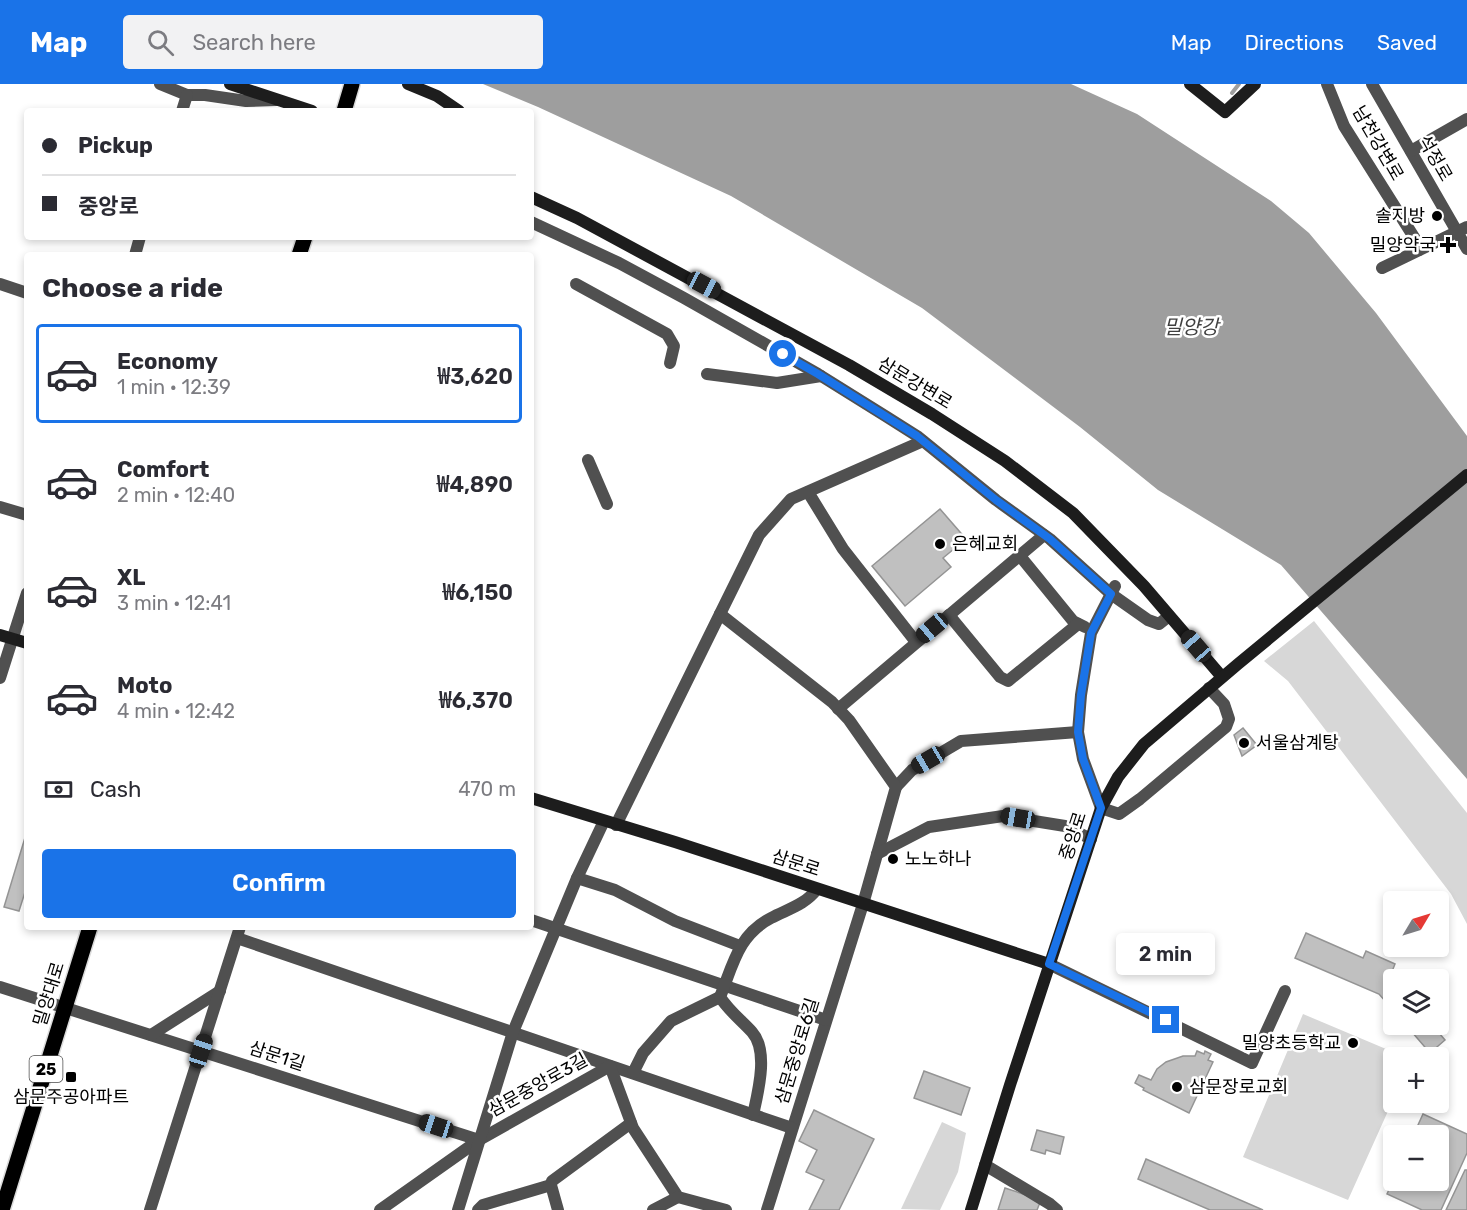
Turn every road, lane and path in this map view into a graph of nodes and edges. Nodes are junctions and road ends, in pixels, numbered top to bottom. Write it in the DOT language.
graph roads {
  1 [pos="160,84"];
  2 [pos="230,84"];
  3 [pos="352,84"];
  4 [pos="408,84"];
  5 [pos="1190,84"];
  6 [pos="1255,84"];
  7 [pos="1328,84"];
  8 [pos="1372,84"];
  9 [pos="187,95"];
  10 [pos="278,100"];
  11 [pos="345,107"];
  12 [pos="183,108"];
  13 [pos="303,108"];
  14 [pos="454,108"];
  15 [pos="1467,119"];
  16 [pos="1411,152"];
  17 [pos="534,198"];
  18 [pos="534,223"];
  19 [pos="1462,230"];
  20 [pos="1467,249"];
  21 [pos="1419,250"];
  22 [pos="1382,268"];
  23 [pos="0,284"];
  24 [pos="576,284"];
  25 [pos="24,292"];
  26 [pos="670,363"];
  27 [pos="707,374"];
  28 [pos="820,376"];
  29 [pos="923,441"];
  30 [pos="588,460"];
  31 [pos="1467,475"];
  32 [pos="808,492"];
  33 [pos="607,504"];
  34 [pos="0,507"];
  35 [pos="24,514"];
  36 [pos="1044,535"];
  37 [pos="1020,556"];
  38 [pos="1113,590"];
  39 [pos="24,599"];
  40 [pos="720,614"];
  41 [pos="949,615"];
  42 [pos="1169,616"];
  43 [pos="1078,624"];
  44 [pos="1093,630"];
  45 [pos="6,637"];
  46 [pos="24,642"];
  47 [pos="916,642"];
  48 [pos="1222,677"];
  49 [pos="0,678"];
  50 [pos="1209,688"];
  51 [pos="838,709"];
  52 [pos="1078,732"];
  53 [pos="896,787"];
  54 [pos="534,799"];
  55 [pos="1101,808"];
  56 [pos="610,823"];
  57 [pos="1091,839"];
  58 [pos="877,854"];
  59 [pos="577,878"];
  60 [pos="818,889"];
  61 [pos="863,904"];
  62 [pos="534,921"];
  63 [pos="556,928"];
  64 [pos="89,930"];
  65 [pos="239,932"];
  66 [pos="740,946"];
  67 [pos="1049,964"];
  68 [pos="0,987"];
  69 [pos="220,991"];
  70 [pos="722,991"];
  71 [pos="1285,991"];
  72 [pos="65,1008"];
  73 [pos="826,1020"];
  74 [pos="513,1032"];
  75 [pos="151,1035"];
  76 [pos="201,1051"];
  77 [pos="610,1066"];
  78 [pos="633,1073"];
  79 [pos="753,1114"];
  80 [pos="632,1123"];
  81 [pos="792,1128"];
  82 [pos="478,1140"];
  83 [pos="985,1165"];
  84 [pos="551,1185"];
  85 [pos="678,1197"];
  86 [pos="2,1210"];
  87 [pos="150,1210"];
  88 [pos="380,1210"];
  89 [pos="458,1210"];
  90 [pos="478,1210"];
  91 [pos="558,1210"];
  92 [pos="653,1210"];
  93 [pos="726,1210"];
  94 [pos="767,1210"];
  95 [pos="971,1210"];
  96 [pos="1057,1210"];
  1 -- 9 [label="street"];
  2 -- 10 [label="street"];
  3 -- 11 [label="main road"];
  4 -- 14 [label="street"];
  5 -- 6 [label="street"];
  7 -- 21 [label="street, 남천강변로"];
  8 -- 16 [label="street, 석정로"];
  9 -- 10 [label="street"];
  9 -- 12 [label="street"];
  10 -- 13 [label="street"];
  15 -- 16 [label="street"];
  16 -- 19 [label="street, 석정로"];
  17 -- 42 [label="street, 삼문강변로"];
  18 -- 28 [label="street"];
  19 -- 20 [label="street, 석정로"];
  19 -- 21 [label="street"];
  21 -- 22 [label="street"];
  23 -- 25 [label="street"];
  24 -- 26 [label="street"];
  27 -- 28 [label="street"];
  28 -- 29 [label="street"];
  29 -- 32 [label="street"];
  29 -- 36 [label="street"];
  30 -- 33 [label="street"];
  31 -- 48 [label="street, 중앙로"];
  32 -- 40 [label="street"];
  32 -- 47 [label="street"];
  34 -- 35 [label="street"];
  36 -- 37 [label="street"];
  36 -- 38 [label="street"];
  37 -- 41 [label="street"];
  37 -- 43 [label="street"];
  38 -- 42 [label="street"];
  38 -- 44 [label="street"];
  39 -- 45 [label="street"];
  40 -- 51 [label="street"];
  40 -- 56 [label="street"];
  41 -- 43 [label="street"];
  41 -- 47 [label="street"];
  42 -- 48 [label="street, 삼문강변로"];
  43 -- 44 [label="street"];
  44 -- 52 [label="street"];
  45 -- 46 [label="street"];
  45 -- 49 [label="street"];
  47 -- 51 [label="street"];
  48 -- 50 [label="street, 중앙로"];
  50 -- 55 [label="street, 중앙로"];
  50 -- 55 [label="street"];
  51 -- 53 [label="street"];
  52 -- 53 [label="street"];
  52 -- 55 [label="street"];
  53 -- 58 [label="street, 삼문중앙로6길"];
  54 -- 56 [label="street, 삼문로"];
  55 -- 57 [label="street, 중앙로"];
  56 -- 59 [label="street"];
  56 -- 60 [label="street, 삼문로"];
  57 -- 58 [label="street"];
  57 -- 67 [label="street, 중앙로"];
  58 -- 61 [label="street, 삼문중앙로6길"];
  59 -- 63 [label="street"];
  59 -- 66 [label="street"];
  60 -- 61 [label="street, 삼문로"];
  60 -- 66 [label="street"];
  61 -- 67 [label="street, 삼문로"];
  61 -- 73 [label="street, 삼문중앙로6길"];
  62 -- 63 [label="street"];
  63 -- 70 [label="street"];
  63 -- 74 [label="street"];
  64 -- 72 [label="main road, 밀양대로 / 25"];
  65 -- 69 [label="street"];
  65 -- 74 [label="street"];
  66 -- 70 [label="street"];
  67 -- 71 [label="street"];
  67 -- 83 [label="street, 중앙로"];
  68 -- 72 [label="street, 삼문1길"];
  69 -- 75 [label="street"];
  69 -- 76 [label="street"];
  70 -- 73 [label="street"];
  70 -- 78 [label="street"];
  70 -- 79 [label="street"];
  72 -- 75 [label="street, 삼문1길"];
  72 -- 86 [label="main road, 밀양대로 / 25"];
  73 -- 81 [label="street, 삼문중앙로6길"];
  74 -- 77 [label="street"];
  74 -- 82 [label="street"];
  75 -- 76 [label="street, 삼문1길"];
  76 -- 82 [label="street, 삼문1길"];
  76 -- 87 [label="street"];
  77 -- 78 [label="street"];
  77 -- 80 [label="street, 삼문중앙로3길"];
  77 -- 82 [label="street, 삼문중앙로3길"];
  78 -- 79 [label="street"];
  79 -- 81 [label="street"];
  80 -- 84 [label="street"];
  80 -- 85 [label="street, 삼문중앙로3길"];
  81 -- 94 [label="street, 삼문중앙로6길"];
  82 -- 88 [label="street, 삼문중앙로3길"];
  82 -- 89 [label="street"];
  83 -- 95 [label="street, 중앙로"];
  83 -- 96 [label="street"];
  84 -- 90 [label="street"];
  84 -- 91 [label="street"];
  85 -- 92 [label="street"];
  85 -- 93 [label="street"];
}
